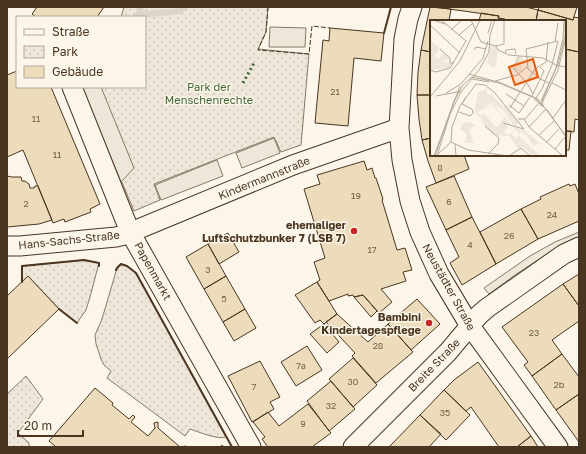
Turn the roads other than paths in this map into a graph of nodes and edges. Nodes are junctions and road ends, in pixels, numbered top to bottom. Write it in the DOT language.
graph roads {
  1 [pos="412,7"];
  2 [pos="72,88"];
  3 [pos="399,128"];
  4 [pos="130,232"];
  5 [pos="7,246"];
  6 [pos="579,248"];
  7 [pos="470,326"];
  8 [pos="252,447"];
  9 [pos="353,447"];
  10 [pos="558,447"];
  1 -- 3 [label="street, Neustädter Straße"];
  2 -- 4 [label="street, Papenmarkt"];
  3 -- 4 [label="street, Kindermannstraße"];
  3 -- 7 [label="street, Neustädter Straße"];
  4 -- 5 [label="street, Hans-Sachs-Straße"];
  4 -- 8 [label="street, Papenmarkt"];
  6 -- 7 [label="street, Breite Straße"];
  7 -- 9 [label="street, Breite Straße"];
  7 -- 10 [label="street, Neustädter Straße"];
}
